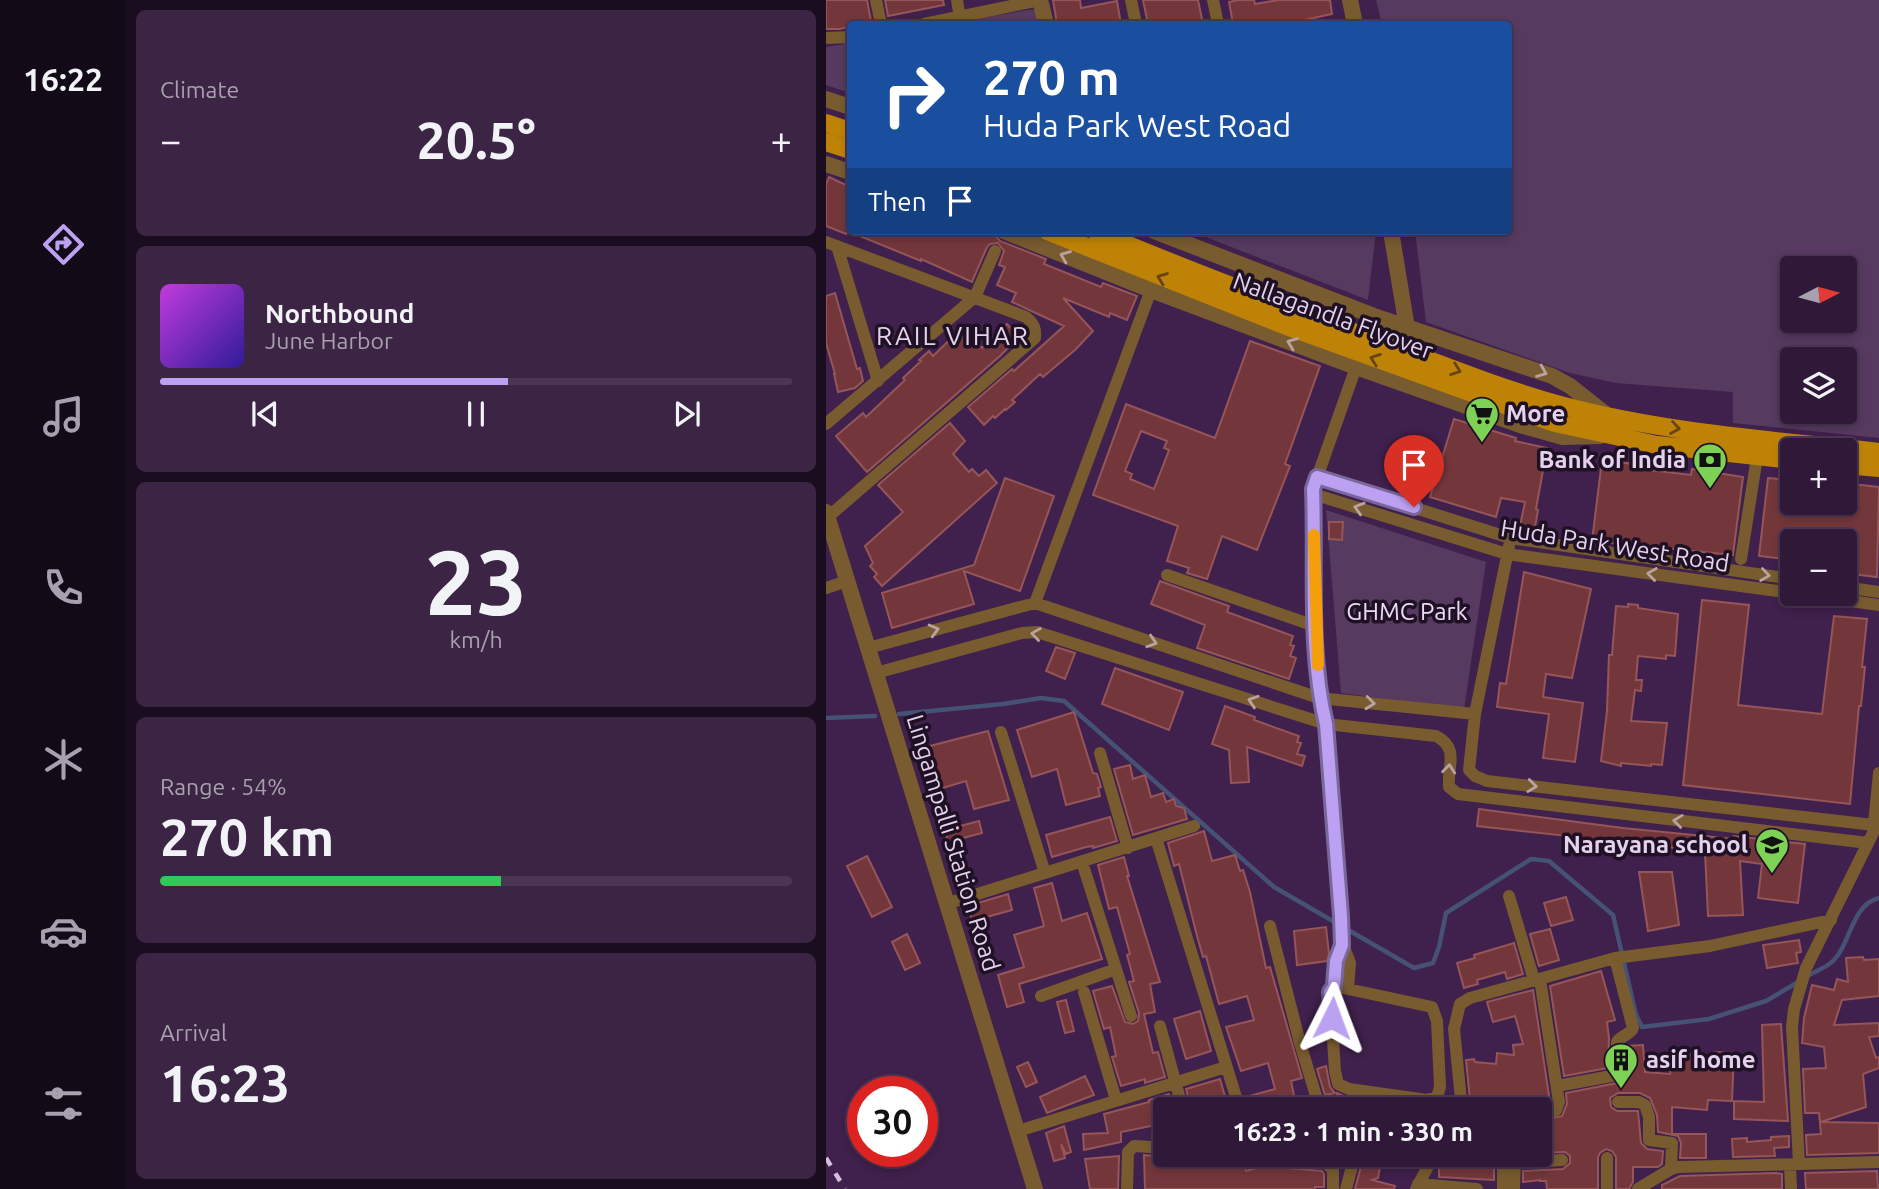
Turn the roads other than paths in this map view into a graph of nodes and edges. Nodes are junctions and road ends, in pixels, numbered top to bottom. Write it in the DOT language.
graph roads {
  1 [pos="876,0"];
  2 [pos="957,0"];
  3 [pos="1040,0"];
  4 [pos="1131,0"];
  5 [pos="1213,0"];
  6 [pos="1350,0"];
  7 [pos="960,18"];
  8 [pos="880,21"];
  9 [pos="942,21"];
  10 [pos="1045,21"];
  11 [pos="1135,21"];
  12 [pos="1217,21"];
  13 [pos="1350,21"];
  14 [pos="847,37"];
  15 [pos="826,38"];
  16 [pos="826,99"];
  17 [pos="847,106"];
  18 [pos="826,123"];
  19 [pos="847,130"];
  20 [pos="826,142"];
  21 [pos="847,149"];
  22 [pos="826,164"];
  23 [pos="847,171"];
  24 [pos="1014,235"];
  25 [pos="1057,235"];
  26 [pos="1105,235"];
  27 [pos="1164,235"];
  28 [pos="1392,235"];
  29 [pos="832,244"];
  30 [pos="995,251"];
  31 [pos="1151,290"];
  32 [pos="975,297"];
  33 [pos="1407,328"];
  34 [pos="1356,367"];
  35 [pos="878,381"];
  36 [pos="1511,399"];
  37 [pos="1608,415"];
  38 [pos="826,424"];
  39 [pos="1606,436"];
  40 [pos="1879,452"];
  41 [pos="1758,457"];
  42 [pos="1780,459"];
  43 [pos="1857,466"];
  44 [pos="1879,468"];
  45 [pos="1317,477"];
  46 [pos="1313,494"];
  47 [pos="828,522"];
  48 [pos="1510,538"];
  49 [pos="1507,554"];
  50 [pos="1741,559"];
  51 [pos="1167,575"];
  52 [pos="1780,577"];
  53 [pos="848,581"];
  54 [pos="826,588"];
  55 [pos="1857,589"];
  56 [pos="1780,591"];
  57 [pos="1879,592"];
  58 [pos="1857,602"];
  59 [pos="1035,603"];
  60 [pos="1879,605"];
  61 [pos="1315,626"];
  62 [pos="868,648"];
  63 [pos="876,673"];
  64 [pos="1319,698"];
  65 [pos="1475,714"];
  66 [pos="1326,724"];
  67 [pos="1001,732"];
  68 [pos="1100,753"];
  69 [pos="1879,773"];
  70 [pos="1194,826"];
  71 [pos="1873,834"];
  72 [pos="1156,838"];
  73 [pos="1128,848"];
  74 [pos="1082,862"];
  75 [pos="1045,873"];
  76 [pos="1509,896"];
  77 [pos="949,903"];
  78 [pos="1831,920"];
  79 [pos="1270,926"];
  80 [pos="1341,942"];
  81 [pos="1615,958"];
  82 [pos="1116,969"];
  83 [pos="1537,980"];
  84 [pos="1334,986"];
  85 [pos="1348,988"];
  86 [pos="1084,992"];
  87 [pos="1041,996"];
  88 [pos="1131,1016"];
  89 [pos="1160,1026"];
  90 [pos="1226,1067"];
  91 [pos="1175,1083"];
  92 [pos="1556,1086"];
  93 [pos="1179,1097"];
  94 [pos="1236,1097"];
  95 [pos="1316,1097"];
  96 [pos="1461,1097"];
  97 [pos="1116,1100"];
  98 [pos="1618,1102"];
  99 [pos="1552,1110"];
  100 [pos="1018,1130"];
  101 [pos="1153,1147"];
  102 [pos="1607,1158"];
  103 [pos="1552,1160"];
  104 [pos="1562,1160"];
  105 [pos="1879,1162"];
  106 [pos="1794,1164"];
  107 [pos="1330,1167"];
  108 [pos="1352,1167"];
  109 [pos="1428,1167"];
  110 [pos="1506,1167"];
  111 [pos="1508,1167"];
  112 [pos="1671,1169"];
  113 [pos="1417,1187"];
  114 [pos="1035,1189"];
  115 [pos="1127,1189"];
  116 [pos="1333,1189"];
  117 [pos="1346,1189"];
  118 [pos="1477,1189"];
  119 [pos="1503,1189"];
  120 [pos="1514,1189"];
  121 [pos="1607,1189"];
  122 [pos="1638,1189"];
  123 [pos="1791,1189"];
  1 -- 8 [label="street"];
  2 -- 7 [label="street"];
  3 -- 7 [label="street"];
  3 -- 10 [label="street"];
  4 -- 11 [label="street"];
  5 -- 12 [label="street"];
  6 -- 13 [label="street"];
  7 -- 9 [label="street"];
  14 -- 15 [label="street"];
  16 -- 17 [label="street"];
  18 -- 19 [label="main road"];
  20 -- 21 [label="main road"];
  22 -- 23 [label="street"];
  31 -- 24 [label="street, one-way"];
  36 -- 25 [label="main road, Nallagandla Flyover, one-way"];
  26 -- 36 [label="main road, Nallagandla Flyover, one-way"];
  27 -- 33 [label="street"];
  28 -- 33 [label="street"];
  29 -- 32 [label="street"];
  29 -- 35 [label="street"];
  30 -- 32 [label="street"];
  34 -- 31 [label="street, one-way"];
  31 -- 59 [label="street"];
  32 -- 35 [label="street"];
  32 -- 47 [label="street"];
  33 -- 37 [label="street, one-way"];
  34 -- 39 [label="street"];
  34 -- 45 [label="street"];
  35 -- 38 [label="street"];
  36 -- 37 [label="main road, Nallagandla Flyover"];
  36 -- 39 [label="main road, Nallagandla Flyover"];
  37 -- 40 [label="main road, Nallagandla Flyover, one-way"];
  39 -- 41 [label="main road, Nallagandla Flyover"];
  41 -- 42 [label="main road, Nallagandla Flyover"];
  41 -- 50 [label="street"];
  43 -- 44 [label="main road"];
  45 -- 46 [label="street"];
  45 -- 48 [label="street, Huda Park West Road"];
  49 -- 46 [label="street, Huda Park West Road, one-way"];
  46 -- 61 [label="street"];
  47 -- 53 [label="street, Lingampalli Station Road"];
  48 -- 49 [label="street"];
  48 -- 52 [label="street, Huda Park West Road, one-way"];
  56 -- 49 [label="street, Huda Park West Road, one-way"];
  49 -- 65 [label="street"];
  51 -- 61 [label="street"];
  53 -- 54 [label="street"];
  53 -- 62 [label="street, Lingampalli Station Road"];
  55 -- 57 [label="street"];
  58 -- 60 [label="street, Huda Park West Road"];
  62 -- 59 [label="street, one-way"];
  59 -- 64 [label="street, one-way"];
  61 -- 64 [label="street"];
  62 -- 63 [label="street, Lingampalli Station Road"];
  66 -- 63 [label="street, one-way"];
  63 -- 77 [label="street, Lingampalli Station Road"];
  64 -- 65 [label="street, one-way"];
  64 -- 66 [label="street"];
  65 -- 71 [label="street, one-way"];
  71 -- 66 [label="street, one-way"];
  66 -- 80 [label="street"];
  67 -- 75 [label="street"];
  68 -- 73 [label="street"];
  69 -- 71 [label="street"];
  70 -- 72 [label="street"];
  71 -- 78 [label="street"];
  72 -- 73 [label="street"];
  72 -- 90 [label="street"];
  73 -- 74 [label="street"];
  74 -- 75 [label="street"];
  74 -- 82 [label="street"];
  75 -- 77 [label="street"];
  76 -- 83 [label="street"];
  77 -- 100 [label="street, Lingampalli Station Road"];
  78 -- 81 [label="street"];
  78 -- 106 [label="street"];
  79 -- 95 [label="street"];
  80 -- 84 [label="street"];
  80 -- 85 [label="street"];
  81 -- 83 [label="street"];
  81 -- 92 [label="street"];
  82 -- 87 [label="street"];
  82 -- 88 [label="street"];
  83 -- 92 [label="street"];
  83 -- 96 [label="street"];
  84 -- 85 [label="street"];
  84 -- 85 [label="street"];
  86 -- 97 [label="street"];
  89 -- 91 [label="street"];
  90 -- 91 [label="street"];
  90 -- 94 [label="street"];
  91 -- 93 [label="street"];
  91 -- 97 [label="street"];
  92 -- 99 [label="street"];
  97 -- 100 [label="street"];
  98 -- 112 [label="street"];
  100 -- 114 [label="street, Lingampalli Station Road"];
  101 -- 115 [label="street"];
  102 -- 121 [label="street"];
  103 -- 104 [label="street"];
  105 -- 106 [label="street"];
  106 -- 112 [label="street"];
  106 -- 123 [label="street"];
  107 -- 116 [label="street"];
  108 -- 117 [label="street"];
  109 -- 113 [label="street"];
  110 -- 119 [label="street"];
  111 -- 120 [label="street"];
  112 -- 122 [label="street"];
  113 -- 118 [label="street"];
}
